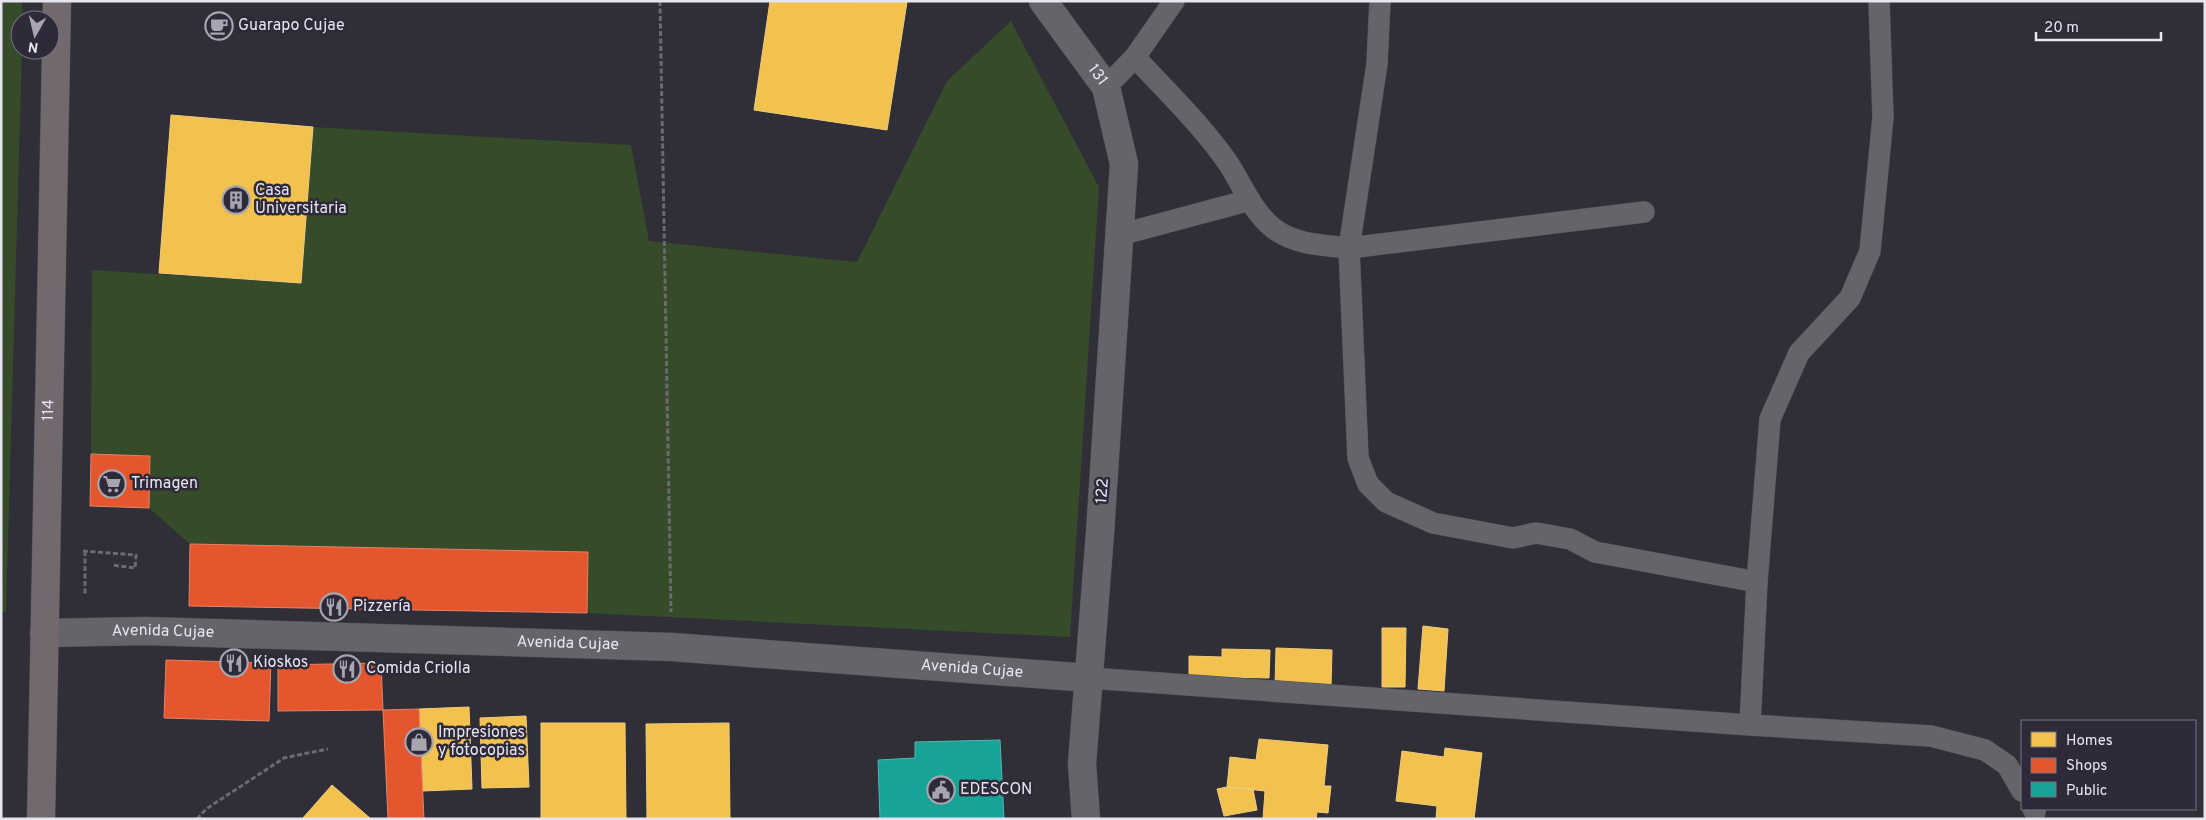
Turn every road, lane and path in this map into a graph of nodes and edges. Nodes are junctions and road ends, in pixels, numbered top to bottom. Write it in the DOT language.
graph roads {
  1 [pos="57,1"];
  2 [pos="660,1"];
  3 [pos="1043,1"];
  4 [pos="1174,1"];
  5 [pos="1380,1"];
  6 [pos="1879,1"];
  7 [pos="1135,57"];
  8 [pos="1106,87"];
  9 [pos="1124,164"];
  10 [pos="1250,200"];
  11 [pos="1644,212"];
  12 [pos="1119,235"];
  13 [pos="1349,248"];
  14 [pos="85,551"];
  15 [pos="115,553"];
  16 [pos="112,565"];
  17 [pos="1757,582"];
  18 [pos="44,632"];
  19 [pos="86,632"];
  20 [pos="672,647"];
  21 [pos="1089,678"];
  22 [pos="1750,725"];
  23 [pos="328,749"];
  24 [pos="2021,789"];
  25 [pos="41,819"];
  26 [pos="197,819"];
  27 [pos="1086,819"];
  1 -- 18 [label="highway, 114"];
  2 -- 20 [label="path"];
  3 -- 8 [label="street, 131"];
  4 -- 7 [label="lane"];
  5 -- 13 [label="lane"];
  6 -- 17 [label="lane"];
  7 -- 8 [label="lane"];
  7 -- 10 [label="lane"];
  8 -- 9 [label="street, 131"];
  9 -- 12 [label="street, 122"];
  10 -- 12 [label="lane"];
  10 -- 13 [label="lane"];
  11 -- 13 [label="lane"];
  12 -- 21 [label="street, 122"];
  13 -- 17 [label="lane"];
  14 -- 19 [label="path"];
  15 -- 16 [label="path"];
  17 -- 22 [label="lane"];
  18 -- 19 [label="street, Avenida Cujae"];
  18 -- 25 [label="highway, 114"];
  19 -- 20 [label="street, Avenida Cujae"];
  20 -- 21 [label="street, Avenida Cujae"];
  21 -- 22 [label="lane"];
  21 -- 27 [label="street, 122"];
  22 -- 24 [label="lane"];
  23 -- 26 [label="path"];
}
